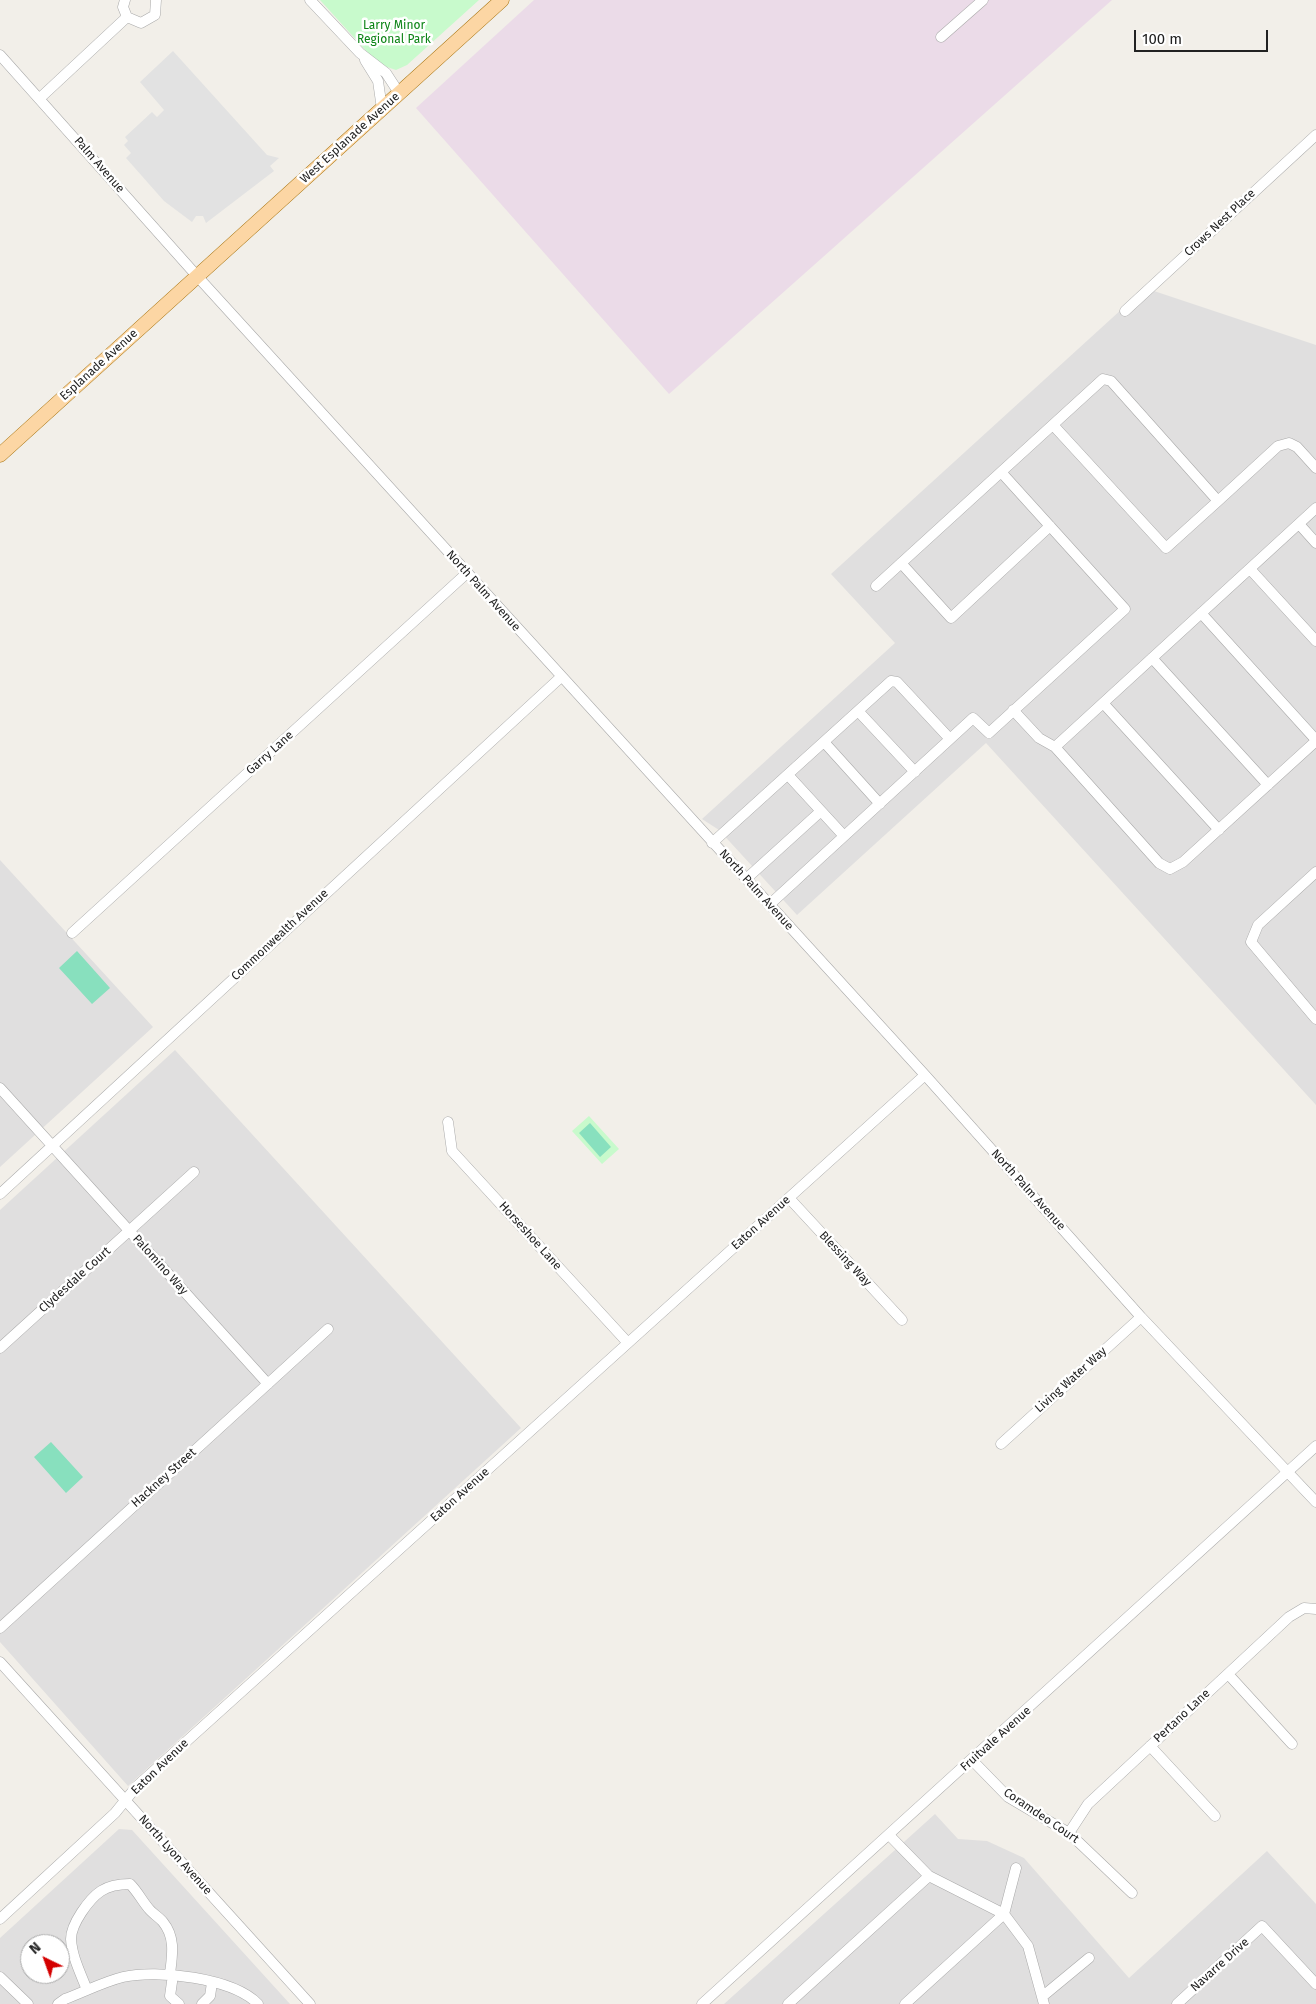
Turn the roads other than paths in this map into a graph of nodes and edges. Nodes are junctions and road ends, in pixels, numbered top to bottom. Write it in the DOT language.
graph roads {
  1 [pos="125,0"];
  2 [pos="156,0"];
  3 [pos="310,0"];
  4 [pos="502,0"];
  5 [pos="983,0"];
  6 [pos="127,17"];
  7 [pos="942,36"];
  8 [pos="360,52"];
  9 [pos="0,56"];
  10 [pos="399,94"];
  11 [pos="40,98"];
  12 [pos="382,109"];
  13 [pos="1316,134"];
  14 [pos="197,276"];
  15 [pos="1125,311"];
  16 [pos="1053,425"];
  17 [pos="0,455"];
  18 [pos="1316,468"];
  19 [pos="1001,472"];
  20 [pos="1218,501"];
  21 [pos="1316,508"];
  22 [pos="1298,524"];
  23 [pos="1050,526"];
  24 [pos="1316,543"];
  25 [pos="901,563"];
  26 [pos="1250,569"];
  27 [pos="467,573"];
  28 [pos="876,586"];
  29 [pos="1201,613"];
  30 [pos="1316,641"];
  31 [pos="1152,658"];
  32 [pos="561,676"];
  33 [pos="1103,703"];
  34 [pos="1014,710"];
  35 [pos="858,711"];
  36 [pos="950,739"];
  37 [pos="1316,741"];
  38 [pos="824,742"];
  39 [pos="1055,747"];
  40 [pos="915,772"];
  41 [pos="788,775"];
  42 [pos="1268,785"];
  43 [pos="880,804"];
  44 [pos="821,811"];
  45 [pos="1219,830"];
  46 [pos="844,836"];
  47 [pos="712,843"];
  48 [pos="1316,872"];
  49 [pos="746,879"];
  50 [pos="769,905"];
  51 [pos="72,933"];
  52 [pos="1316,1019"];
  53 [pos="925,1075"];
  54 [pos="0,1088"];
  55 [pos="448,1122"];
  56 [pos="52,1145"];
  57 [pos="194,1172"];
  58 [pos="0,1194"];
  59 [pos="789,1198"];
  60 [pos="129,1230"];
  61 [pos="1141,1317"];
  62 [pos="902,1320"];
  63 [pos="328,1329"];
  64 [pos="628,1343"];
  65 [pos="0,1348"];
  66 [pos="268,1384"];
  67 [pos="1001,1444"];
  68 [pos="1316,1446"];
  69 [pos="1288,1472"];
  70 [pos="1316,1502"];
  71 [pos="1316,1609"];
  72 [pos="0,1628"];
  73 [pos="0,1662"];
  74 [pos="1228,1674"];
  75 [pos="1292,1744"];
  76 [pos="1150,1746"];
  77 [pos="972,1760"];
  78 [pos="126,1801"];
  79 [pos="1215,1816"];
  80 [pos="1069,1833"];
  81 [pos="889,1835"];
  82 [pos="1016,1868"];
  83 [pos="929,1876"];
  84 [pos="1132,1892"];
  85 [pos="1004,1914"];
  86 [pos="0,1919"];
  87 [pos="1089,1958"];
  88 [pos="172,1975"];
  89 [pos="0,1977"];
  90 [pos="212,1983"];
  91 [pos="1316,1984"];
  92 [pos="87,1990"];
  93 [pos="1044,2000"];
  94 [pos="28,2004"];
  95 [pos="58,2004"];
  96 [pos="180,2004"];
  97 [pos="202,2004"];
  98 [pos="258,2004"];
  99 [pos="310,2004"];
  100 [pos="702,2004"];
  101 [pos="788,2004"];
  102 [pos="905,2004"];
  103 [pos="1177,2004"];
  1 -- 6 [label="street"];
  2 -- 6 [label="street"];
  3 -- 8 [label="street"];
  4 -- 10 [label="main road, West Esplanade Avenue"];
  5 -- 7 [label="street"];
  6 -- 11 [label="street"];
  8 -- 10 [label="street"];
  8 -- 12 [label="street"];
  9 -- 11 [label="street, Palm Avenue"];
  10 -- 12 [label="main road, West Esplanade Avenue"];
  11 -- 14 [label="street, Palm Avenue"];
  12 -- 14 [label="main road, West Esplanade Avenue"];
  13 -- 15 [label="street, Crows Nest Place"];
  14 -- 17 [label="main road, Esplanade Avenue"];
  14 -- 27 [label="street, North Palm Avenue"];
  16 -- 19 [label="street"];
  16 -- 20 [label="street"];
  16 -- 20 [label="street"];
  18 -- 20 [label="street"];
  19 -- 23 [label="street"];
  19 -- 25 [label="street"];
  21 -- 22 [label="street"];
  22 -- 24 [label="street"];
  22 -- 26 [label="street"];
  23 -- 25 [label="street"];
  23 -- 34 [label="street"];
  25 -- 28 [label="street"];
  26 -- 29 [label="street"];
  26 -- 30 [label="street"];
  27 -- 32 [label="street, North Palm Avenue"];
  27 -- 51 [label="street, Garry Lane"];
  29 -- 31 [label="street"];
  29 -- 37 [label="street"];
  31 -- 33 [label="street"];
  31 -- 42 [label="street"];
  32 -- 47 [label="street, North Palm Avenue"];
  32 -- 56 [label="street, Commonwealth Avenue"];
  33 -- 39 [label="street"];
  33 -- 45 [label="street"];
  34 -- 36 [label="street"];
  34 -- 39 [label="street"];
  35 -- 36 [label="street"];
  35 -- 38 [label="street"];
  35 -- 40 [label="street"];
  36 -- 40 [label="street"];
  37 -- 42 [label="street"];
  38 -- 41 [label="street"];
  38 -- 43 [label="street"];
  39 -- 45 [label="street"];
  40 -- 43 [label="street"];
  41 -- 44 [label="street"];
  41 -- 47 [label="street"];
  42 -- 45 [label="street"];
  43 -- 46 [label="street"];
  44 -- 46 [label="street"];
  44 -- 49 [label="street"];
  46 -- 50 [label="street"];
  47 -- 49 [label="street, North Palm Avenue"];
  48 -- 52 [label="street"];
  49 -- 50 [label="street, North Palm Avenue"];
  50 -- 53 [label="street, North Palm Avenue"];
  53 -- 59 [label="street, Eaton Avenue"];
  53 -- 61 [label="street, North Palm Avenue"];
  54 -- 56 [label="street, Palomino Way"];
  55 -- 64 [label="street, Horseshoe Lane"];
  56 -- 58 [label="street, Commonwealth Avenue"];
  56 -- 60 [label="street, Palomino Way"];
  57 -- 60 [label="street, Clydesdale Court"];
  59 -- 62 [label="street, Blessing Way"];
  59 -- 64 [label="street, Eaton Avenue"];
  60 -- 65 [label="street, Clydesdale Court"];
  60 -- 66 [label="street, Palomino Way"];
  61 -- 67 [label="street, Living Water Way"];
  61 -- 69 [label="street, North Palm Avenue"];
  63 -- 66 [label="street, Hackney Street"];
  64 -- 78 [label="street, Eaton Avenue"];
  66 -- 72 [label="street, Hackney Street"];
  68 -- 69 [label="street, Fruitvale Avenue"];
  69 -- 70 [label="street, North Palm Avenue"];
  69 -- 77 [label="street, Fruitvale Avenue"];
  71 -- 74 [label="street, Pertano Lane"];
  73 -- 78 [label="street, North Lyon Avenue"];
  74 -- 75 [label="street"];
  74 -- 76 [label="street, Pertano Lane"];
  76 -- 79 [label="street"];
  76 -- 80 [label="street, Pertano Lane"];
  77 -- 80 [label="street, Coramdeo Court"];
  77 -- 81 [label="street, Fruitvale Avenue"];
  78 -- 86 [label="street, Eaton Avenue"];
  78 -- 99 [label="street, North Lyon Avenue"];
  80 -- 84 [label="street, Coramdeo Court"];
  81 -- 83 [label="street"];
  81 -- 100 [label="street, Fruitvale Avenue"];
  82 -- 85 [label="street"];
  83 -- 85 [label="street"];
  83 -- 101 [label="street"];
  85 -- 93 [label="street"];
  85 -- 102 [label="street"];
  87 -- 93 [label="street"];
  88 -- 90 [label="street"];
  88 -- 92 [label="street"];
  88 -- 92 [label="street"];
  88 -- 96 [label="street"];
  89 -- 94 [label="street"];
  90 -- 97 [label="street"];
  90 -- 98 [label="street"];
  91 -- 103 [label="street, Navarre Drive"];
  92 -- 95 [label="street"];
}
